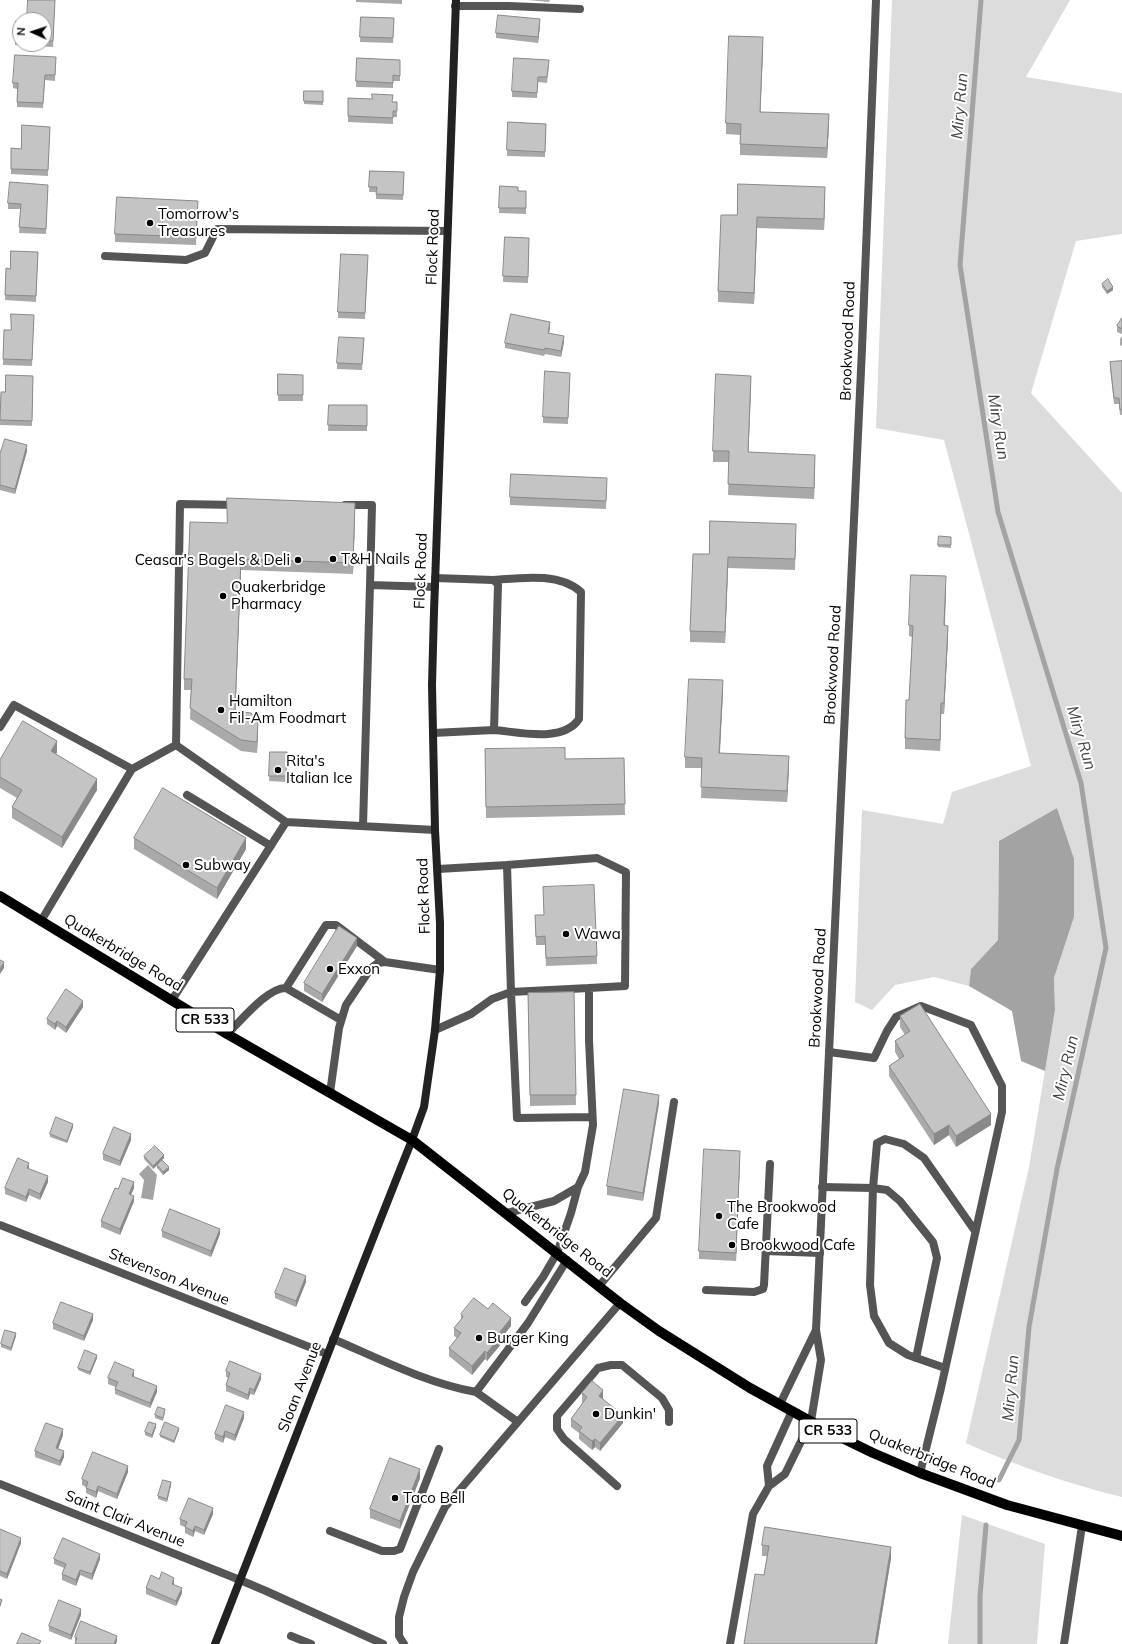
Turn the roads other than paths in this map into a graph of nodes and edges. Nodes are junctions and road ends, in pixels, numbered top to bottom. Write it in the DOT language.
graph roads {
  1 [pos="876,0"];
  2 [pos="455,3"];
  3 [pos="580,9"];
  4 [pos="447,231"];
  5 [pos="105,256"];
  6 [pos="242,505"];
  7 [pos="334,505"];
  8 [pos="493,580"];
  9 [pos="435,582"];
  10 [pos="370,585"];
  11 [pos="0,726"];
  12 [pos="494,730"];
  13 [pos="434,733"];
  14 [pos="176,745"];
  15 [pos="132,769"];
  16 [pos="187,795"];
  17 [pos="286,822"];
  18 [pos="363,826"];
  19 [pos="435,830"];
  20 [pos="271,846"];
  21 [pos="507,865"];
  22 [pos="438,869"];
  23 [pos="0,896"];
  24 [pos="41,921"];
  25 [pos="385,962"];
  26 [pos="440,970"];
  27 [pos="286,988"];
  28 [pos="589,988"];
  29 [pos="510,992"];
  30 [pos="172,1000"];
  31 [pos="341,1020"];
  32 [pos="435,1030"];
  33 [pos="227,1034"];
  34 [pos="829,1052"];
  35 [pos="330,1093"];
  36 [pos="674,1102"];
  37 [pos="592,1117"];
  38 [pos="412,1140"];
  39 [pos="770,1164"];
  40 [pos="578,1187"];
  41 [pos="822,1187"];
  42 [pos="873,1188"];
  43 [pos="507,1213"];
  44 [pos="0,1225"];
  45 [pos="975,1231"];
  46 [pos="766,1251"];
  47 [pos="557,1253"];
  48 [pos="820,1253"];
  49 [pos="567,1260"];
  50 [pos="599,1286"];
  51 [pos="706,1290"];
  52 [pos="524,1302"];
  53 [pos="620,1303"];
  54 [pos="816,1330"];
  55 [pos="333,1339"];
  56 [pos="327,1354"];
  57 [pos="916,1358"];
  58 [pos="945,1368"];
  59 [pos="476,1392"];
  60 [pos="780,1404"];
  61 [pos="792,1411"];
  62 [pos="811,1421"];
  63 [pos="518,1422"];
  64 [pos="669,1422"];
  65 [pos="439,1448"];
  66 [pos="920,1473"];
  67 [pos="0,1484"];
  68 [pos="617,1486"];
  69 [pos="769,1486"];
  70 [pos="1082,1526"];
  71 [pos="330,1531"];
  72 [pos="1122,1536"];
  73 [pos="240,1580"];
  74 [pos="291,1636"];
  75 [pos="215,1644"];
  76 [pos="311,1644"];
  77 [pos="383,1644"];
  78 [pos="404,1644"];
  79 [pos="730,1644"];
  80 [pos="1064,1644"];
  1 -- 34 [label="street, Brookwood Road"];
  2 -- 3 [label="street"];
  2 -- 4 [label="main road, Flock Road"];
  4 -- 5 [label="street"];
  4 -- 9 [label="main road, Flock Road"];
  6 -- 14 [label="street"];
  7 -- 10 [label="street"];
  8 -- 9 [label="street"];
  8 -- 12 [label="street"];
  8 -- 12 [label="street"];
  9 -- 10 [label="street"];
  9 -- 13 [label="main road, Flock Road"];
  10 -- 18 [label="street"];
  11 -- 15 [label="street"];
  12 -- 13 [label="street"];
  13 -- 19 [label="main road, Flock Road"];
  14 -- 15 [label="street"];
  14 -- 17 [label="street"];
  15 -- 24 [label="street"];
  16 -- 20 [label="street"];
  17 -- 18 [label="street"];
  17 -- 20 [label="street"];
  18 -- 19 [label="street"];
  19 -- 22 [label="main road, Flock Road"];
  20 -- 30 [label="street"];
  21 -- 22 [label="street"];
  21 -- 28 [label="street"];
  21 -- 29 [label="street"];
  22 -- 26 [label="main road, Flock Road"];
  23 -- 24 [label="main road, Quakerbridge Road / CR 533"];
  24 -- 30 [label="main road, Quakerbridge Road / CR 533"];
  25 -- 26 [label="street"];
  25 -- 27 [label="street"];
  25 -- 31 [label="street"];
  26 -- 32 [label="main road, Flock Road"];
  27 -- 31 [label="street"];
  27 -- 33 [label="street"];
  28 -- 29 [label="street"];
  28 -- 37 [label="street"];
  29 -- 32 [label="street"];
  29 -- 37 [label="street"];
  30 -- 33 [label="main road, Quakerbridge Road / CR 533"];
  31 -- 35 [label="street"];
  32 -- 38 [label="main road, Flock Road"];
  33 -- 35 [label="main road, Quakerbridge Road / CR 533"];
  34 -- 41 [label="street, Brookwood Road"];
  34 -- 45 [label="street"];
  35 -- 38 [label="main road, Quakerbridge Road / CR 533"];
  36 -- 50 [label="street"];
  37 -- 40 [label="street"];
  38 -- 43 [label="main road, Quakerbridge Road / CR 533"];
  38 -- 55 [label="main road, Sloan Avenue"];
  39 -- 46 [label="street"];
  40 -- 43 [label="street"];
  40 -- 47 [label="street"];
  41 -- 42 [label="street"];
  41 -- 48 [label="street, Brookwood Road"];
  42 -- 45 [label="street"];
  42 -- 57 [label="street"];
  42 -- 57 [label="street"];
  43 -- 47 [label="main road, Quakerbridge Road / CR 533"];
  44 -- 56 [label="street, Stevenson Avenue"];
  45 -- 58 [label="street"];
  46 -- 48 [label="street"];
  46 -- 51 [label="street"];
  47 -- 49 [label="main road, Quakerbridge Road / CR 533"];
  47 -- 52 [label="street"];
  48 -- 54 [label="street, Brookwood Road"];
  49 -- 50 [label="main road, Quakerbridge Road / CR 533"];
  49 -- 59 [label="street"];
  50 -- 53 [label="main road, Quakerbridge Road / CR 533"];
  53 -- 60 [label="main road, Quakerbridge Road / CR 533"];
  53 -- 63 [label="street"];
  54 -- 60 [label="street, Brookwood Road"];
  54 -- 62 [label="street, Brookwood Road"];
  55 -- 56 [label="main road, Sloan Avenue"];
  55 -- 59 [label="street"];
  56 -- 73 [label="main road, Sloan Avenue"];
  57 -- 58 [label="street"];
  58 -- 66 [label="street"];
  59 -- 63 [label="street"];
  60 -- 61 [label="main road, Quakerbridge Road / CR 533"];
  61 -- 62 [label="main road, Quakerbridge Road / CR 533"];
  61 -- 69 [label="street"];
  62 -- 66 [label="main road, Quakerbridge Road / CR 533"];
  62 -- 69 [label="street, Brookwood Road"];
  63 -- 78 [label="street"];
  64 -- 68 [label="street"];
  65 -- 71 [label="street"];
  66 -- 70 [label="main road, Quakerbridge Road / CR 533"];
  67 -- 73 [label="street, Saint Clair Avenue"];
  69 -- 79 [label="street"];
  70 -- 72 [label="main road, Quakerbridge Road / CR 533"];
  70 -- 80 [label="street"];
  73 -- 75 [label="main road, Sloan Avenue"];
  73 -- 77 [label="street, Saint Clair Avenue"];
  74 -- 76 [label="street"];
}
